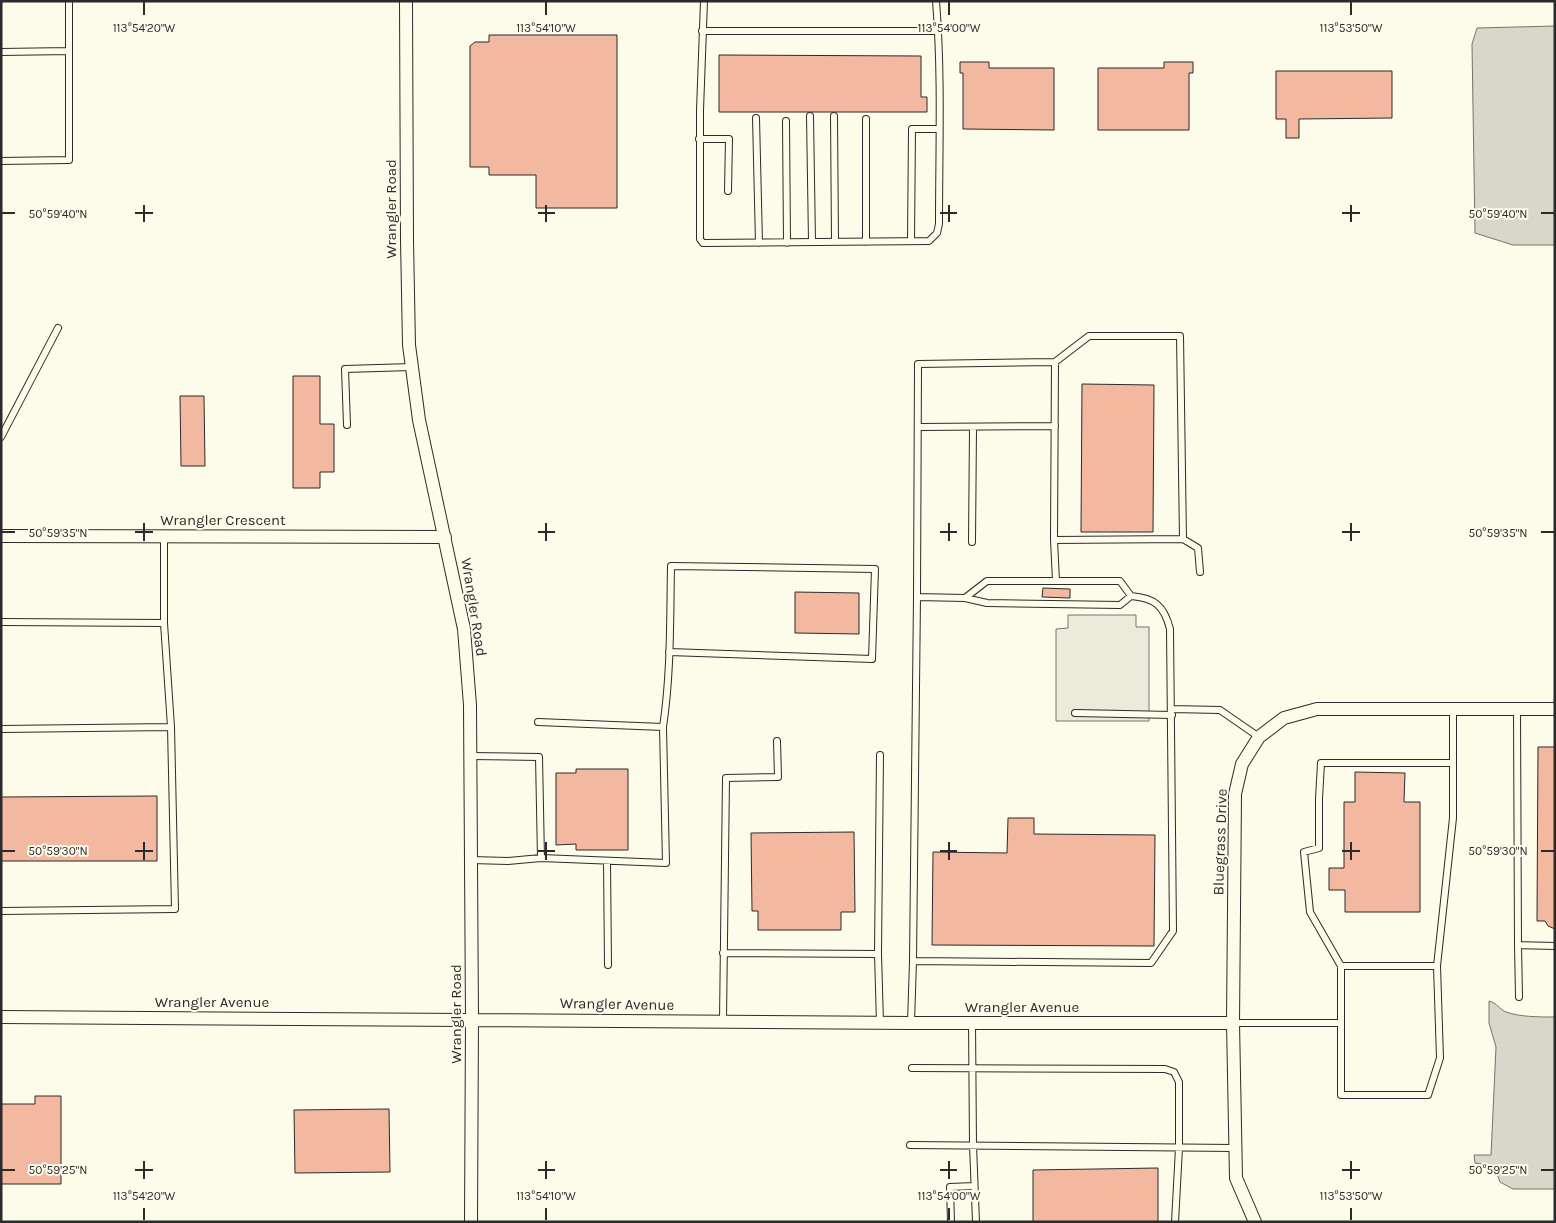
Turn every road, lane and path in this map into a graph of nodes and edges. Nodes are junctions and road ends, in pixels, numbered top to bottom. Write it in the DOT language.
graph roads {
  1 [pos="69,1"];
  2 [pos="406,1"];
  3 [pos="704,1"];
  4 [pos="936,1"];
  5 [pos="702,31"];
  6 [pos="938,32"];
  7 [pos="69,51"];
  8 [pos="1,52"];
  9 [pos="810,116"];
  10 [pos="834,116"];
  11 [pos="756,118"];
  12 [pos="866,119"];
  13 [pos="786,121"];
  14 [pos="939,128"];
  15 [pos="699,139"];
  16 [pos="1,161"];
  17 [pos="728,191"];
  18 [pos="812,242"];
  19 [pos="835,242"];
  20 [pos="866,242"];
  21 [pos="911,242"];
  22 [pos="759,243"];
  23 [pos="787,243"];
  24 [pos="58,328"];
  25 [pos="1055,362"];
  26 [pos="412,367"];
  27 [pos="347,425"];
  28 [pos="1055,426"];
  29 [pos="918,427"];
  30 [pos="973,428"];
  31 [pos="1,437"];
  32 [pos="1,536"];
  33 [pos="164,536"];
  34 [pos="445,537"];
  35 [pos="1054,540"];
  36 [pos="1183,540"];
  37 [pos="972,542"];
  38 [pos="1200,572"];
  39 [pos="1056,582"];
  40 [pos="1131,596"];
  41 [pos="917,597"];
  42 [pos="964,598"];
  43 [pos="1,622"];
  44 [pos="164,623"];
  45 [pos="669,652"];
  46 [pos="1454,709"];
  47 [pos="1517,709"];
  48 [pos="1555,709"];
  49 [pos="1172,712"];
  50 [pos="1075,714"];
  51 [pos="538,722"];
  52 [pos="171,727"];
  53 [pos="663,727"];
  54 [pos="1,729"];
  55 [pos="1260,737"];
  56 [pos="777,740"];
  57 [pos="880,755"];
  58 [pos="470,756"];
  59 [pos="1453,764"];
  60 [pos="541,858"];
  61 [pos="471,860"];
  62 [pos="607,861"];
  63 [pos="1,911"];
  64 [pos="1518,945"];
  65 [pos="1555,946"];
  66 [pos="723,953"];
  67 [pos="878,954"];
  68 [pos="913,961"];
  69 [pos="608,965"];
  70 [pos="1341,966"];
  71 [pos="1437,966"];
  72 [pos="1519,997"];
  73 [pos="1,1017"];
  74 [pos="472,1019"];
  75 [pos="723,1021"];
  76 [pos="880,1023"];
  77 [pos="911,1023"];
  78 [pos="972,1023"];
  79 [pos="1233,1023"];
  80 [pos="1341,1023"];
  81 [pos="912,1068"];
  82 [pos="973,1068"];
  83 [pos="910,1144"];
  84 [pos="973,1145"];
  85 [pos="1179,1148"];
  86 [pos="1235,1148"];
  87 [pos="974,1186"];
  88 [pos="471,1222"];
  89 [pos="951,1222"];
  90 [pos="976,1222"];
  91 [pos="1175,1222"];
  92 [pos="1254,1222"];
  1 -- 7 [label="lane"];
  2 -- 26 [label="street, Wrangler Road"];
  3 -- 5 [label="lane"];
  4 -- 6 [label="lane"];
  5 -- 6 [label="lane"];
  5 -- 15 [label="lane"];
  6 -- 14 [label="lane"];
  7 -- 8 [label="lane"];
  7 -- 16 [label="lane"];
  9 -- 18 [label="lane"];
  10 -- 19 [label="lane"];
  11 -- 22 [label="lane"];
  12 -- 20 [label="lane"];
  13 -- 23 [label="lane"];
  14 -- 21 [label="lane"];
  14 -- 21 [label="lane"];
  15 -- 17 [label="lane"];
  15 -- 22 [label="lane"];
  18 -- 19 [label="lane"];
  18 -- 23 [label="lane"];
  19 -- 20 [label="lane"];
  20 -- 21 [label="lane"];
  22 -- 23 [label="lane"];
  24 -- 31 [label="lane"];
  25 -- 28 [label="lane"];
  25 -- 29 [label="lane"];
  25 -- 36 [label="lane"];
  26 -- 27 [label="lane"];
  26 -- 34 [label="street, Wrangler Road"];
  28 -- 30 [label="lane"];
  28 -- 35 [label="lane"];
  29 -- 30 [label="lane"];
  29 -- 41 [label="lane"];
  30 -- 37 [label="lane"];
  32 -- 33 [label="street, Wrangler Crescent"];
  33 -- 34 [label="street, Wrangler Crescent"];
  33 -- 44 [label="lane"];
  34 -- 58 [label="street, Wrangler Road"];
  35 -- 36 [label="lane"];
  35 -- 39 [label="lane"];
  36 -- 38 [label="lane"];
  39 -- 40 [label="lane"];
  39 -- 42 [label="lane"];
  40 -- 42 [label="lane"];
  40 -- 49 [label="lane"];
  41 -- 42 [label="lane"];
  41 -- 68 [label="lane"];
  43 -- 44 [label="lane"];
  44 -- 52 [label="lane"];
  45 -- 45 [label="lane"];
  45 -- 53 [label="lane"];
  46 -- 47 [label="street, Bluegrass Drive"];
  46 -- 55 [label="street, Bluegrass Drive"];
  46 -- 59 [label="lane"];
  47 -- 48 [label="street, Bluegrass Drive"];
  47 -- 64 [label="lane"];
  49 -- 50 [label="lane"];
  49 -- 55 [label="lane"];
  49 -- 68 [label="lane"];
  51 -- 53 [label="lane"];
  52 -- 54 [label="lane"];
  52 -- 63 [label="lane"];
  53 -- 62 [label="lane"];
  55 -- 79 [label="street, Bluegrass Drive"];
  56 -- 66 [label="lane"];
  57 -- 67 [label="lane"];
  58 -- 60 [label="lane"];
  58 -- 61 [label="street, Wrangler Road"];
  59 -- 70 [label="lane"];
  59 -- 71 [label="lane"];
  60 -- 61 [label="lane"];
  60 -- 62 [label="lane"];
  61 -- 74 [label="street, Wrangler Road"];
  62 -- 69 [label="lane"];
  64 -- 65 [label="lane"];
  64 -- 72 [label="lane"];
  66 -- 67 [label="lane"];
  66 -- 75 [label="lane"];
  67 -- 76 [label="lane"];
  68 -- 77 [label="lane"];
  70 -- 71 [label="lane"];
  70 -- 80 [label="lane"];
  71 -- 80 [label="lane"];
  73 -- 74 [label="street, Wrangler Avenue"];
  74 -- 75 [label="street, Wrangler Avenue"];
  74 -- 88 [label="street, Wrangler Road"];
  75 -- 76 [label="street, Wrangler Avenue"];
  76 -- 77 [label="street, Wrangler Avenue"];
  77 -- 78 [label="street, Wrangler Avenue"];
  78 -- 79 [label="street, Wrangler Avenue"];
  78 -- 82 [label="lane"];
  79 -- 80 [label="lane"];
  79 -- 86 [label="street, Bluegrass Drive"];
  81 -- 82 [label="lane"];
  82 -- 84 [label="lane"];
  82 -- 85 [label="lane"];
  83 -- 84 [label="lane"];
  84 -- 85 [label="lane"];
  84 -- 87 [label="lane"];
  85 -- 86 [label="lane"];
  85 -- 91 [label="lane"];
  86 -- 92 [label="street, Bluegrass Drive"];
  87 -- 89 [label="lane"];
  87 -- 90 [label="lane"];
}
